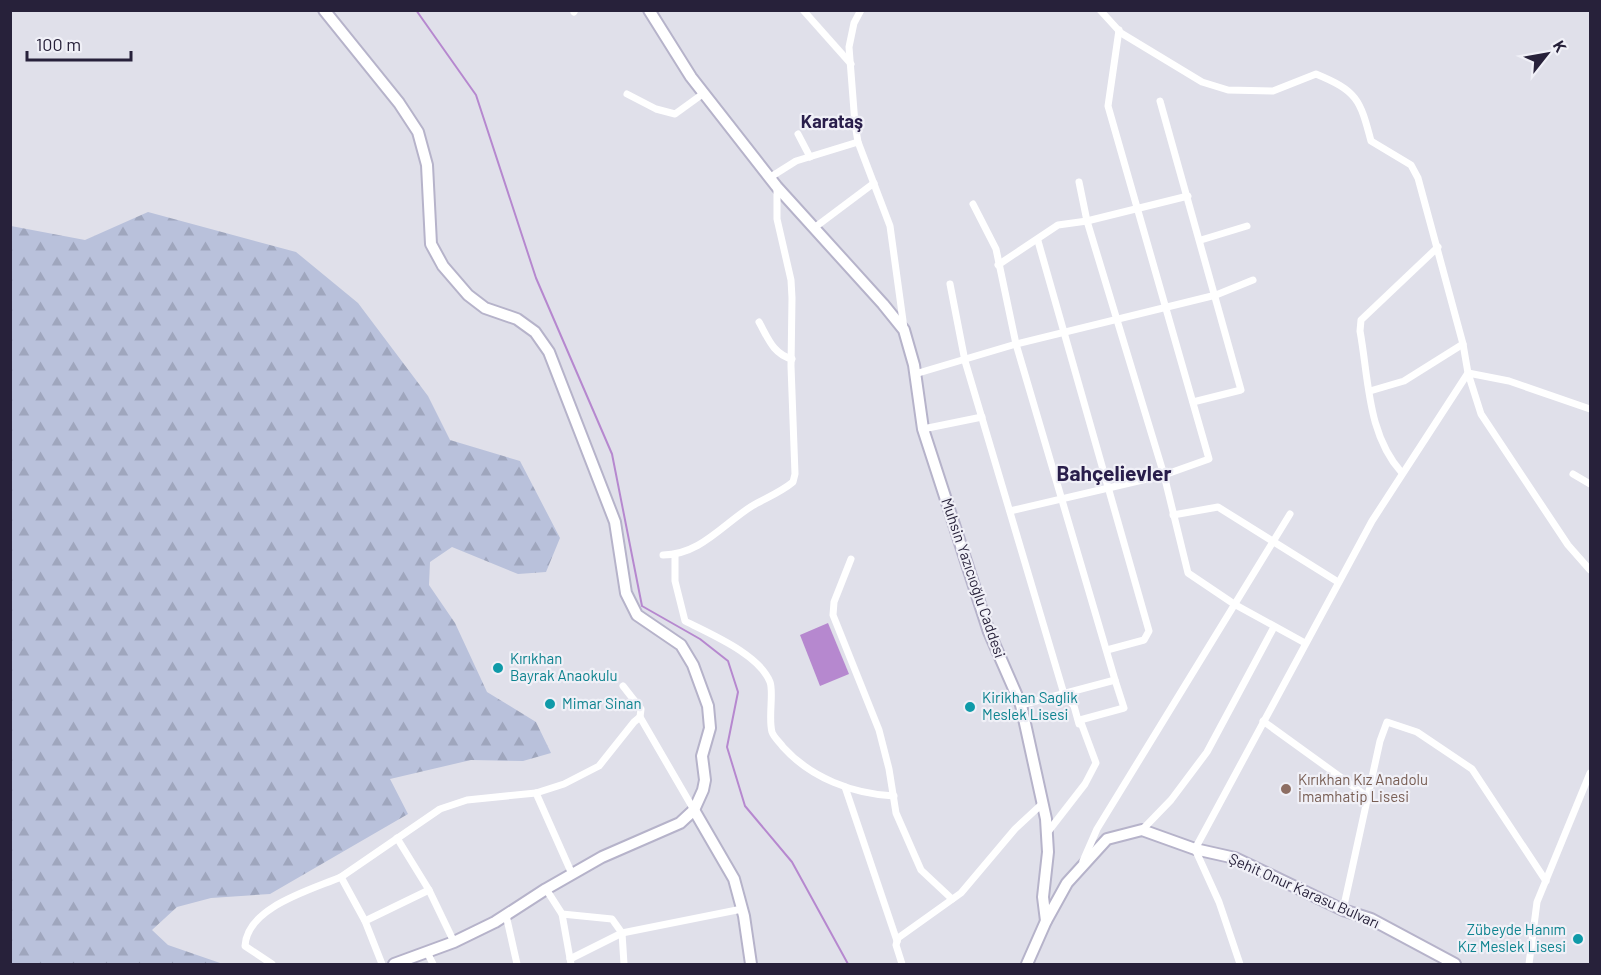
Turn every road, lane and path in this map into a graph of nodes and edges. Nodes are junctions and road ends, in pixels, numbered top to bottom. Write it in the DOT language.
graph roads {
  1 [pos="324,10"];
  2 [pos="649,10"];
  3 [pos="803,10"];
  4 [pos="861,10"];
  5 [pos="1100,10"];
  6 [pos="1119,30"];
  7 [pos="851,64"];
  8 [pos="704,93"];
  9 [pos="627,94"];
  10 [pos="1160,101"];
  11 [pos="798,134"];
  12 [pos="858,142"];
  13 [pos="810,157"];
  14 [pos="769,177"];
  15 [pos="1079,182"];
  16 [pos="874,183"];
  17 [pos="777,188"];
  18 [pos="1188,196"];
  19 [pos="973,204"];
  20 [pos="1139,208"];
  21 [pos="1087,221"];
  22 [pos="1246,226"];
  23 [pos="814,228"];
  24 [pos="1201,240"];
  25 [pos="1038,241"];
  26 [pos="1438,247"];
  27 [pos="998,265"];
  28 [pos="1253,280"];
  29 [pos="950,284"];
  30 [pos="1216,295"];
  31 [pos="1166,307"];
  32 [pos="1117,321"];
  33 [pos="759,322"];
  34 [pos="904,330"];
  35 [pos="1064,333"];
  36 [pos="1016,344"];
  37 [pos="1463,344"];
  38 [pos="792,359"];
  39 [pos="965,361"];
  40 [pos="1468,373"];
  41 [pos="915,374"];
  42 [pos="1371,391"];
  43 [pos="1193,402"];
  44 [pos="1590,409"];
  45 [pos="982,417"];
  46 [pos="923,429"];
  47 [pos="1402,473"];
  48 [pos="1573,474"];
  49 [pos="1164,475"];
  50 [pos="1590,484"];
  51 [pos="1109,487"];
  52 [pos="1060,499"];
  53 [pos="1011,511"];
  54 [pos="1290,514"];
  55 [pos="1173,515"];
  56 [pos="1272,540"];
  57 [pos="663,555"];
  58 [pos="675,555"];
  59 [pos="851,559"];
  60 [pos="1590,570"];
  61 [pos="1338,582"];
  62 [pos="1234,604"];
  63 [pos="1274,627"];
  64 [pos="1305,643"];
  65 [pos="1107,650"];
  66 [pos="1115,681"];
  67 [pos="623,686"];
  68 [pos="1064,694"];
  69 [pos="1021,705"];
  70 [pos="640,717"];
  71 [pos="1263,721"];
  72 [pos="1079,723"];
  73 [pos="1590,773"];
  74 [pos="845,787"];
  75 [pos="536,793"];
  76 [pos="894,796"];
  77 [pos="1368,797"];
  78 [pos="1043,802"];
  79 [pos="694,810"];
  80 [pos="1142,830"];
  81 [pos="1047,834"];
  82 [pos="397,838"];
  83 [pos="1195,849"];
  84 [pos="1078,872"];
  85 [pos="572,874"];
  86 [pos="341,877"];
  87 [pos="1546,881"];
  88 [pos="546,889"];
  89 [pos="429,890"];
  90 [pos="952,899"];
  91 [pos="742,909"];
  92 [pos="1343,910"];
  93 [pos="562,914"];
  94 [pos="506,915"];
  95 [pos="365,921"];
  96 [pos="1046,921"];
  97 [pos="622,933"];
  98 [pos="897,941"];
  99 [pos="454,942"];
  100 [pos="427,952"];
  101 [pos="570,962"];
  102 [pos="272,964"];
  103 [pos="382,964"];
  104 [pos="394,964"];
  105 [pos="433,964"];
  106 [pos="518,964"];
  107 [pos="624,964"];
  108 [pos="751,964"];
  109 [pos="902,964"];
  110 [pos="1027,964"];
  111 [pos="1240,964"];
  112 [pos="1455,964"];
  113 [pos="1529,964"];
  1 -- 79 [label="street"];
  2 -- 8 [label="street"];
  3 -- 7 [label="street"];
  4 -- 7 [label="street"];
  5 -- 6 [label="street"];
  6 -- 20 [label="street"];
  6 -- 26 [label="street"];
  7 -- 12 [label="street"];
  8 -- 9 [label="street"];
  8 -- 14 [label="street"];
  10 -- 18 [label="street"];
  11 -- 13 [label="street"];
  12 -- 13 [label="street"];
  12 -- 16 [label="street"];
  13 -- 14 [label="street"];
  14 -- 17 [label="street"];
  15 -- 21 [label="street"];
  16 -- 23 [label="street"];
  16 -- 34 [label="street"];
  17 -- 23 [label="street"];
  17 -- 38 [label="street"];
  18 -- 20 [label="street"];
  18 -- 24 [label="street"];
  19 -- 27 [label="street"];
  20 -- 21 [label="street"];
  20 -- 31 [label="street"];
  21 -- 25 [label="street"];
  21 -- 32 [label="street"];
  22 -- 24 [label="street"];
  23 -- 34 [label="street"];
  24 -- 30 [label="street"];
  25 -- 27 [label="street"];
  25 -- 35 [label="street"];
  26 -- 37 [label="street"];
  26 -- 42 [label="street"];
  27 -- 36 [label="street"];
  28 -- 30 [label="street"];
  29 -- 39 [label="street"];
  30 -- 31 [label="street"];
  30 -- 43 [label="street"];
  31 -- 32 [label="street"];
  31 -- 43 [label="street"];
  32 -- 35 [label="street"];
  32 -- 49 [label="street"];
  33 -- 38 [label="street"];
  34 -- 41 [label="street, Muhsin Yazıcıoğlu Caddesi"];
  35 -- 36 [label="street"];
  35 -- 51 [label="street"];
  36 -- 39 [label="street"];
  36 -- 52 [label="street"];
  37 -- 40 [label="street"];
  37 -- 42 [label="street"];
  38 -- 58 [label="street"];
  39 -- 41 [label="street"];
  39 -- 45 [label="street"];
  40 -- 44 [label="street"];
  40 -- 47 [label="street"];
  40 -- 60 [label="street"];
  41 -- 46 [label="street, Muhsin Yazıcıoğlu Caddesi"];
  42 -- 47 [label="street"];
  43 -- 49 [label="street"];
  45 -- 46 [label="street"];
  45 -- 53 [label="street"];
  46 -- 69 [label="street, Muhsin Yazıcıoğlu Caddesi"];
  47 -- 61 [label="street"];
  48 -- 50 [label="street"];
  49 -- 51 [label="street"];
  49 -- 55 [label="street"];
  51 -- 52 [label="street"];
  51 -- 65 [label="street"];
  52 -- 53 [label="street"];
  52 -- 65 [label="street"];
  53 -- 68 [label="street"];
  54 -- 56 [label="street"];
  55 -- 56 [label="street"];
  55 -- 62 [label="street"];
  56 -- 61 [label="street"];
  56 -- 62 [label="street"];
  57 -- 58 [label="street"];
  58 -- 74 [label="street"];
  59 -- 76 [label="street"];
  61 -- 64 [label="street"];
  62 -- 63 [label="street"];
  62 -- 84 [label="street"];
  63 -- 64 [label="street"];
  63 -- 80 [label="street"];
  64 -- 71 [label="street"];
  65 -- 66 [label="street"];
  66 -- 68 [label="street"];
  66 -- 72 [label="street"];
  67 -- 70 [label="street"];
  68 -- 69 [label="street"];
  68 -- 72 [label="street"];
  69 -- 78 [label="street, Muhsin Yazıcıoğlu Caddesi"];
  70 -- 75 [label="street"];
  70 -- 79 [label="street"];
  71 -- 77 [label="street"];
  71 -- 83 [label="street"];
  72 -- 81 [label="street"];
  73 -- 87 [label="street"];
  74 -- 76 [label="street"];
  74 -- 98 [label="street"];
  75 -- 82 [label="street"];
  75 -- 85 [label="street"];
  76 -- 90 [label="street"];
  77 -- 87 [label="street"];
  77 -- 92 [label="street"];
  78 -- 81 [label="street, Muhsin Yazıcıoğlu Caddesi"];
  78 -- 90 [label="street"];
  79 -- 85 [label="street"];
  79 -- 91 [label="street"];
  80 -- 83 [label="street, Şehit Onur Karasu Bulvarı"];
  80 -- 84 [label="street"];
  81 -- 96 [label="street, Muhsin Yazıcıoğlu Caddesi"];
  82 -- 86 [label="street"];
  82 -- 89 [label="street"];
  83 -- 92 [label="street, Şehit Onur Karasu Bulvarı"];
  83 -- 111 [label="street"];
  84 -- 96 [label="street"];
  85 -- 88 [label="street"];
  86 -- 95 [label="street"];
  86 -- 102 [label="street"];
  87 -- 113 [label="street"];
  88 -- 93 [label="street"];
  88 -- 94 [label="street"];
  89 -- 95 [label="street"];
  89 -- 99 [label="street"];
  90 -- 98 [label="street"];
  91 -- 97 [label="street"];
  91 -- 108 [label="street"];
  92 -- 112 [label="street, Şehit Onur Karasu Bulvarı"];
  93 -- 97 [label="street"];
  93 -- 101 [label="street"];
  94 -- 99 [label="street"];
  94 -- 106 [label="street"];
  95 -- 103 [label="street"];
  96 -- 110 [label="street, Muhsin Yazıcıoğlu Caddesi"];
  97 -- 101 [label="street"];
  97 -- 107 [label="street"];
  98 -- 109 [label="street"];
  99 -- 100 [label="street"];
  100 -- 104 [label="street"];
  100 -- 105 [label="street"];
}
